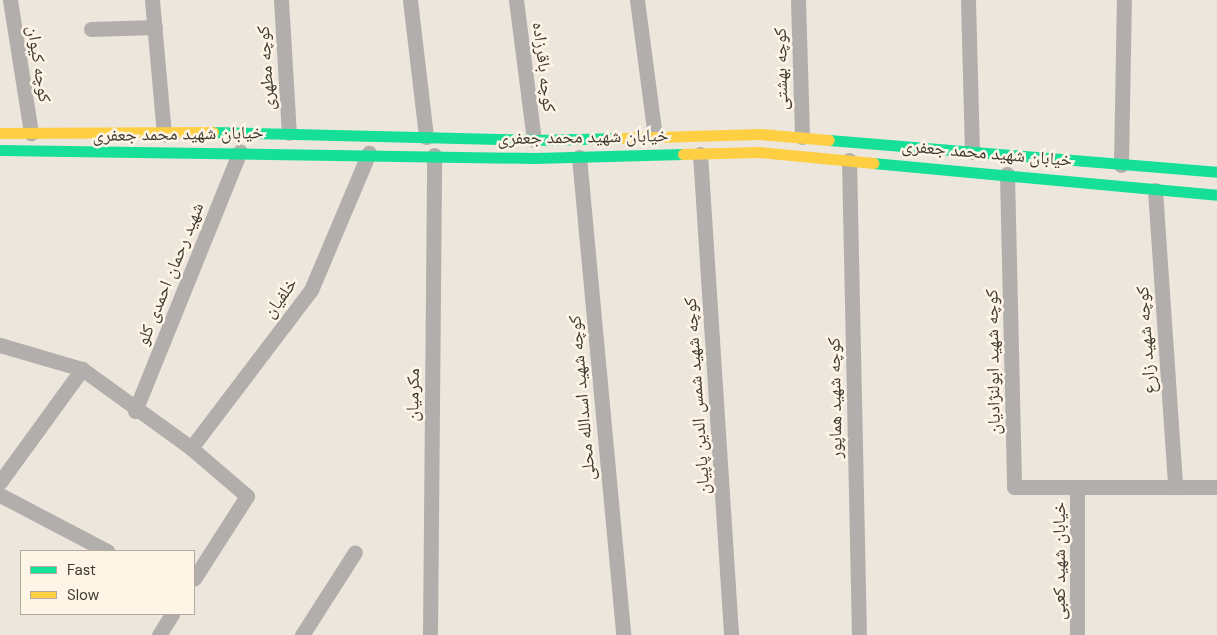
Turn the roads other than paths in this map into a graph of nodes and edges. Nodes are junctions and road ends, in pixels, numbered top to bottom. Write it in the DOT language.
graph roads {
  1 [pos="10,0"];
  2 [pos="152,0"];
  3 [pos="281,0"];
  4 [pos="410,0"];
  5 [pos="516,0"];
  6 [pos="637,0"];
  7 [pos="798,0"];
  8 [pos="968,0"];
  9 [pos="1124,0"];
  10 [pos="155,27"];
  11 [pos="91,29"];
  12 [pos="0,133"];
  13 [pos="31,133"];
  14 [pos="290,133"];
  15 [pos="164,134"];
  16 [pos="426,137"];
  17 [pos="655,137"];
  18 [pos="802,137"];
  19 [pos="534,140"];
  20 [pos="0,150"];
  21 [pos="240,150"];
  22 [pos="972,152"];
  23 [pos="369,153"];
  24 [pos="700,154"];
  25 [pos="434,155"];
  26 [pos="579,157"];
  27 [pos="849,160"];
  28 [pos="1121,165"];
  29 [pos="1217,172"];
  30 [pos="1007,174"];
  31 [pos="1155,190"];
  32 [pos="1217,195"];
  33 [pos="0,345"];
  34 [pos="82,369"];
  35 [pos="135,411"];
  36 [pos="191,448"];
  37 [pos="0,482"];
  38 [pos="1077,487"];
  39 [pos="1175,487"];
  40 [pos="1217,487"];
  41 [pos="0,495"];
  42 [pos="105,550"];
  43 [pos="355,552"];
  44 [pos="195,577"];
  45 [pos="171,615"];
  46 [pos="159,635"];
  47 [pos="302,635"];
  48 [pos="430,635"];
  49 [pos="623,635"];
  50 [pos="731,635"];
  51 [pos="859,635"];
  52 [pos="1077,635"];
  1 -- 13 [label="street, کوچه کیوان"];
  2 -- 10 [label="street"];
  3 -- 14 [label="street, کوچه مطهری"];
  4 -- 16 [label="street"];
  5 -- 19 [label="street, کوچه باقرزاده"];
  6 -- 17 [label="street"];
  7 -- 18 [label="street, کوچه بهشتی"];
  8 -- 22 [label="street"];
  9 -- 28 [label="street"];
  10 -- 11 [label="street"];
  10 -- 15 [label="street"];
  12 -- 13 [label="street, خیابان شهید محمد جعفری"];
  13 -- 15 [label="street, خیابان شهید محمد جعفری"];
  14 -- 15 [label="street, خیابان شهید محمد جعفری"];
  14 -- 16 [label="street, خیابان شهید محمد جعفری"];
  16 -- 19 [label="street, خیابان شهید محمد جعفری"];
  17 -- 18 [label="street, خیابان شهید محمد جعفری"];
  17 -- 19 [label="street, خیابان شهید محمد جعفری"];
  18 -- 22 [label="street, خیابان شهید محمد جعفری"];
  20 -- 21 [label="street, خیابان شهید محمد جعفری"];
  21 -- 23 [label="street, خیابان شهید محمد جعفری"];
  21 -- 35 [label="street, شهید رحمان احمدی کلو"];
  22 -- 28 [label="street, خیابان شهید محمد جعفری"];
  23 -- 25 [label="street, خیابان شهید محمد جعفری"];
  23 -- 36 [label="street, خلفیان"];
  24 -- 26 [label="street, خیابان شهید محمد جعفری"];
  24 -- 27 [label="street, خیابان شهید محمد جعفری"];
  24 -- 50 [label="street, کوچه شهید شمس الدین پاپیان"];
  25 -- 26 [label="street, خیابان شهید محمد جعفری"];
  25 -- 48 [label="street, مکرمیان"];
  26 -- 49 [label="street, کوچه شهید اسدالله محلی"];
  27 -- 30 [label="street, خیابان شهید محمد جعفری"];
  27 -- 51 [label="street, کوچه شهید هماپور"];
  28 -- 29 [label="street, خیابان شهید محمد جعفری"];
  30 -- 31 [label="street, خیابان شهید محمد جعفری"];
  30 -- 38 [label="street, کوچه شهید ابولنژادیان"];
  31 -- 32 [label="street, خیابان شهید محمد جعفری"];
  31 -- 39 [label="street, کوچه شهید زارع"];
  33 -- 34 [label="street"];
  34 -- 35 [label="street"];
  34 -- 37 [label="street"];
  35 -- 36 [label="street"];
  36 -- 44 [label="street"];
  38 -- 39 [label="street"];
  38 -- 52 [label="street, خیابان شهید کعبی"];
  39 -- 40 [label="street"];
  41 -- 42 [label="street"];
  43 -- 47 [label="street"];
  45 -- 46 [label="street"];
}
